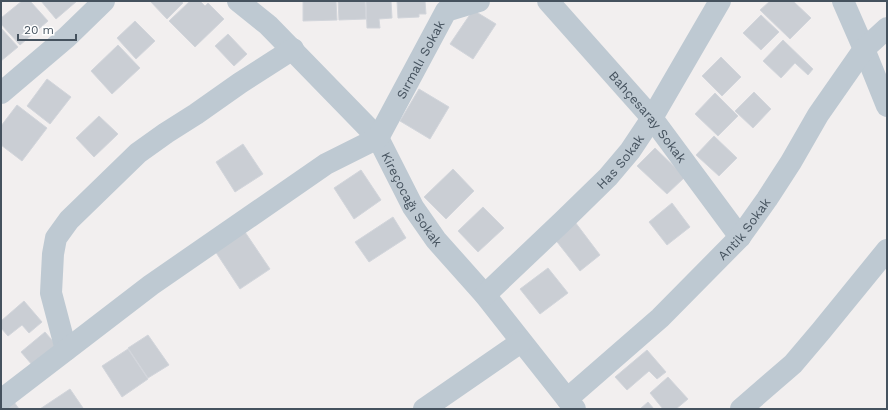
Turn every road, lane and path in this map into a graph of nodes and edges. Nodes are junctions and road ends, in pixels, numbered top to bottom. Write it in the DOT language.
graph roads {
  1 [pos="104,1"];
  2 [pos="238,1"];
  3 [pos="479,1"];
  4 [pos="548,1"];
  5 [pos="720,1"];
  6 [pos="843,1"];
  7 [pos="446,6"];
  8 [pos="887,28"];
  9 [pos="293,49"];
  10 [pos="864,49"];
  11 [pos="1,93"];
  12 [pos="887,106"];
  13 [pos="652,118"];
  14 [pos="378,138"];
  15 [pos="740,237"];
  16 [pos="887,250"];
  17 [pos="485,296"];
  18 [pos="522,342"];
  19 [pos="66,350"];
  20 [pos="1,400"];
  21 [pos="571,404"];
  22 [pos="424,409"];
  23 [pos="741,409"];
  1 -- 11 [label="street"];
  2 -- 9 [label="street, Kireçocağı Sokak"];
  3 -- 7 [label="street, Sırmalı Sokak"];
  4 -- 13 [label="street, Bahçesaray Sokak"];
  5 -- 13 [label="street, Has Sokak"];
  6 -- 10 [label="street"];
  7 -- 14 [label="street, Sırmalı Sokak"];
  8 -- 10 [label="street, Antik Sokak"];
  9 -- 14 [label="street, Kireçocağı Sokak"];
  9 -- 19 [label="street"];
  10 -- 12 [label="street"];
  10 -- 15 [label="street, Antik Sokak"];
  13 -- 15 [label="street, Bahçesaray Sokak"];
  13 -- 17 [label="street, Has Sokak"];
  14 -- 17 [label="street, Kireçocağı Sokak"];
  14 -- 19 [label="street"];
  15 -- 21 [label="street, Antik Sokak"];
  16 -- 23 [label="street"];
  17 -- 18 [label="street, Kireçocağı Sokak"];
  18 -- 21 [label="street, Kireçocağı Sokak"];
  18 -- 22 [label="street"];
  19 -- 20 [label="street"];
}
